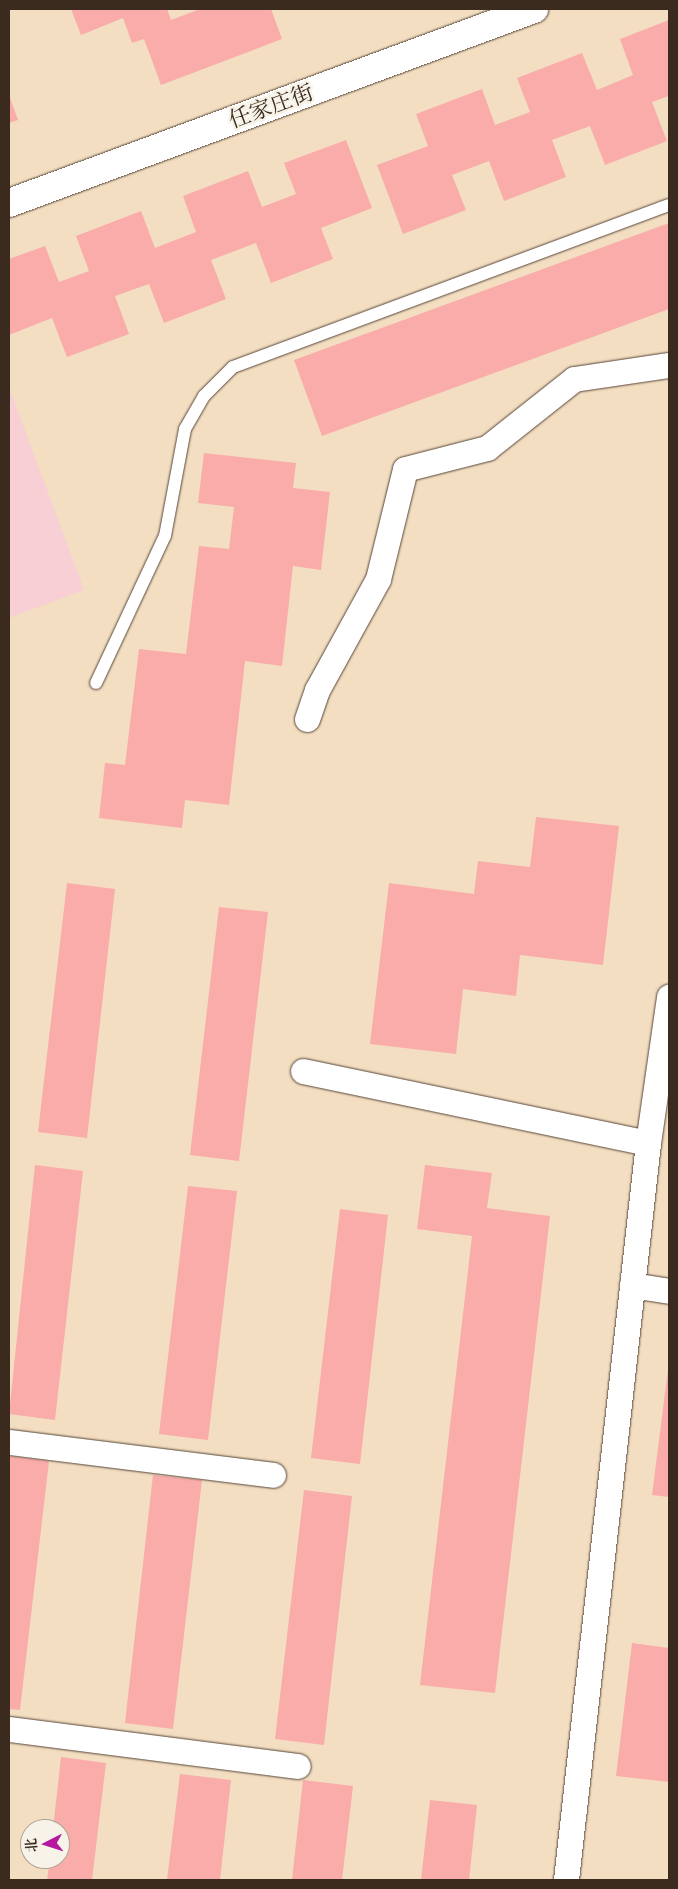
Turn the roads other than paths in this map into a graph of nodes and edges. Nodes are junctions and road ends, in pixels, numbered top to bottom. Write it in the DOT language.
graph roads {
  1 [pos="534,9"];
  2 [pos="496,15"];
  3 [pos="9,203"];
  4 [pos="669,205"];
  5 [pos="669,365"];
  6 [pos="96,683"];
  7 [pos="307,719"];
  8 [pos="669,997"];
  9 [pos="303,1071"];
  10 [pos="648,1143"];
  11 [pos="632,1285"];
  12 [pos="669,1291"];
  13 [pos="9,1442"];
  14 [pos="272,1475"];
  15 [pos="9,1729"];
  16 [pos="298,1766"];
  17 [pos="566,1880"];
  1 -- 2 [label="street, 任家庄街"];
  2 -- 3 [label="street, 任家庄街"];
  4 -- 6 [label="lane"];
  5 -- 7 [label="street"];
  8 -- 10 [label="street"];
  9 -- 10 [label="street"];
  10 -- 11 [label="street"];
  11 -- 12 [label="street"];
  11 -- 17 [label="street"];
  13 -- 14 [label="street"];
  15 -- 16 [label="street"];
}
